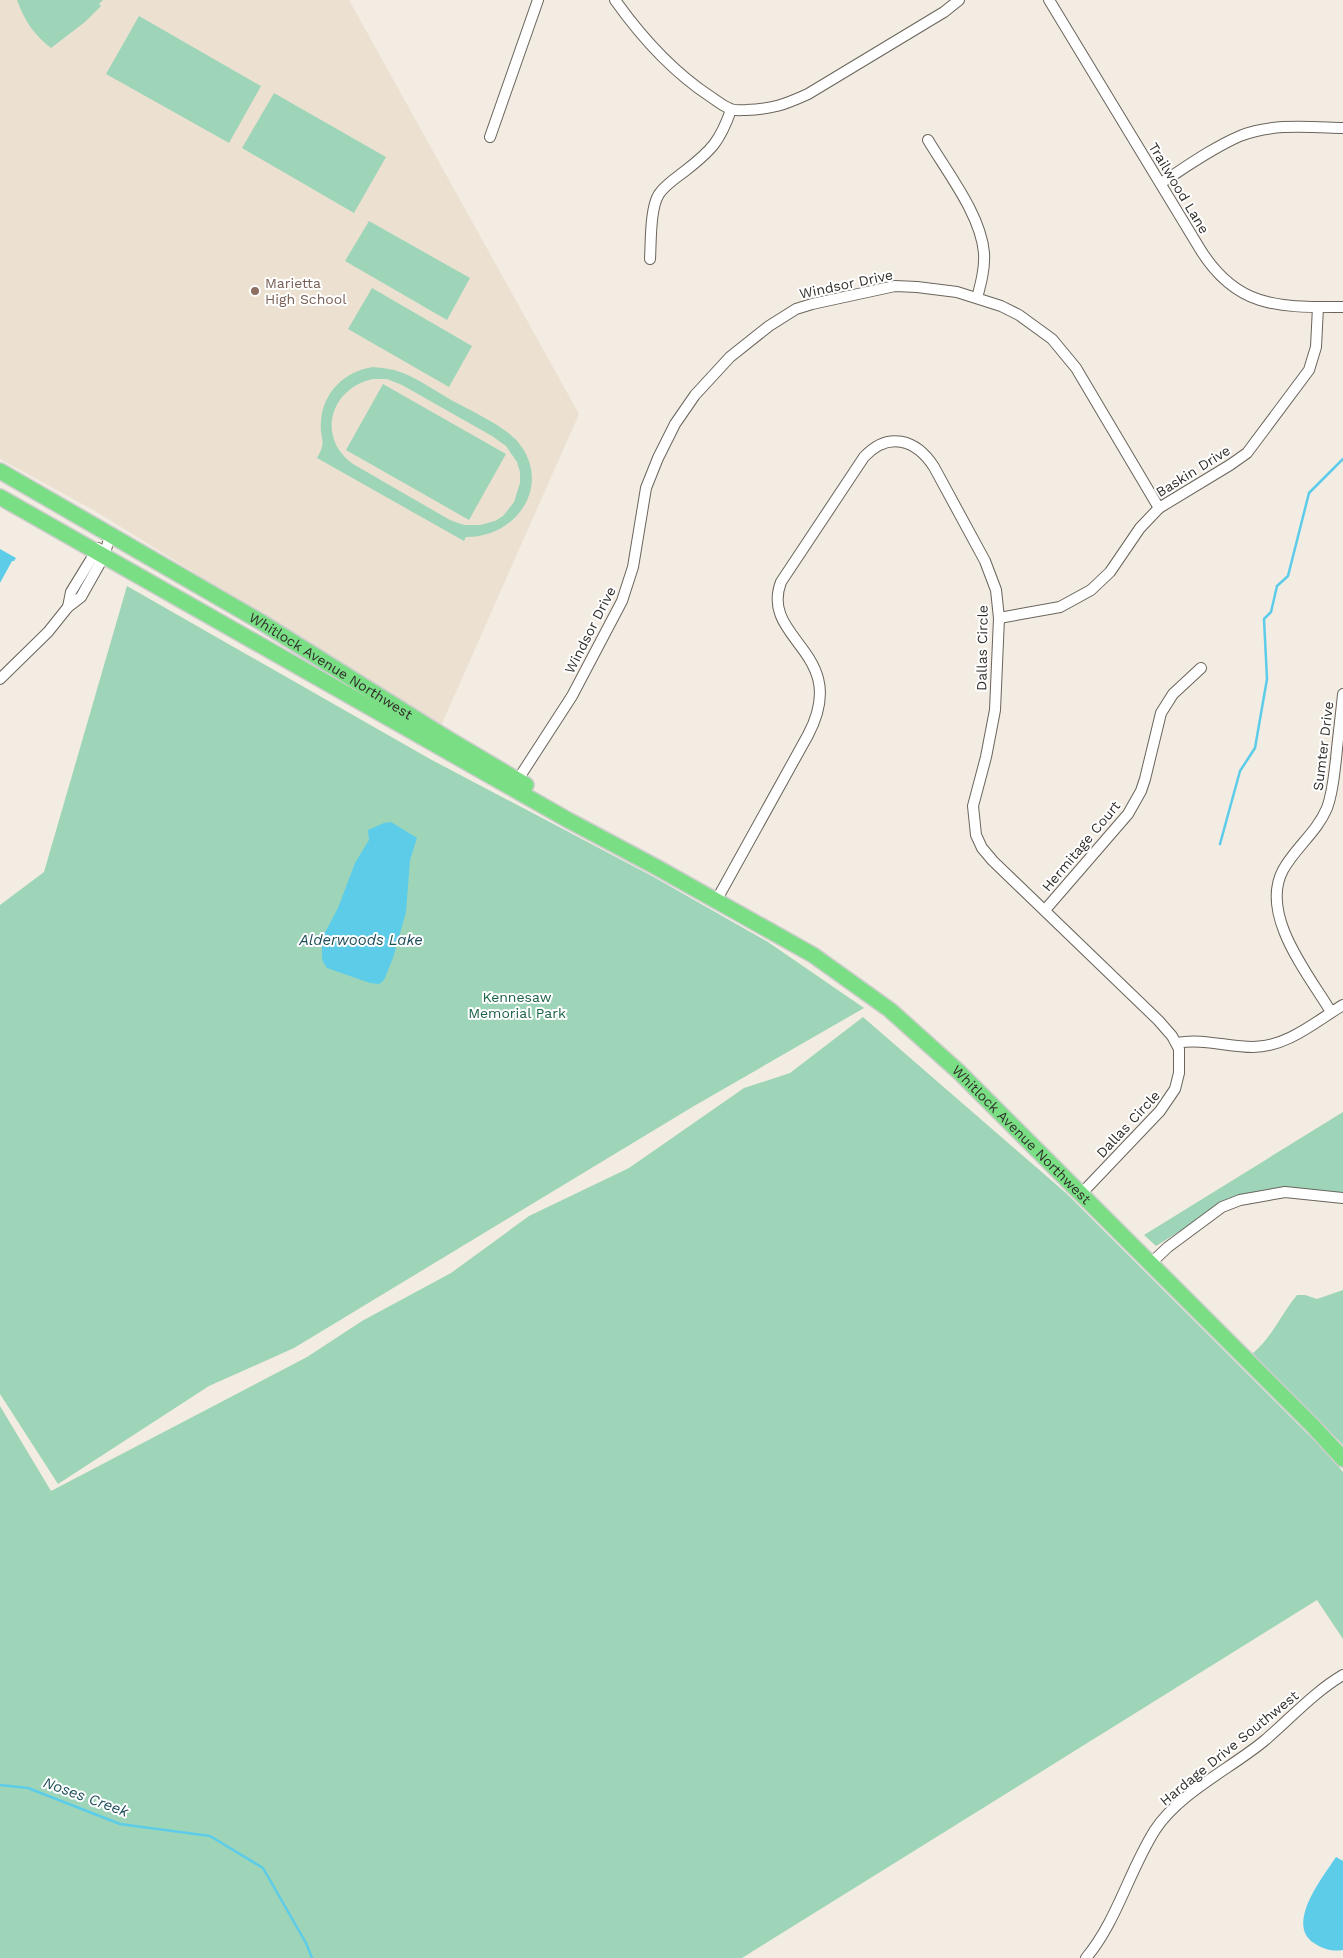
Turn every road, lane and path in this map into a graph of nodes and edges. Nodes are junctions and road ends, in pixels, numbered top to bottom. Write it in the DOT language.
graph roads {
  1 [pos="538,0"];
  2 [pos="615,0"];
  3 [pos="959,0"];
  4 [pos="1049,0"];
  5 [pos="731,110"];
  6 [pos="1343,128"];
  7 [pos="490,137"];
  8 [pos="928,140"];
  9 [pos="1161,183"];
  10 [pos="650,259"];
  11 [pos="977,298"];
  12 [pos="1318,307"];
  13 [pos="1343,307"];
  14 [pos="0,471"];
  15 [pos="0,497"];
  16 [pos="1159,508"];
  17 [pos="110,536"];
  18 [pos="100,554"];
  19 [pos="999,618"];
  20 [pos="1201,668"];
  21 [pos="0,679"];
  22 [pos="1343,694"];
  23 [pos="515,784"];
  24 [pos="716,901"];
  25 [pos="1045,910"];
  26 [pos="1343,1005"];
  27 [pos="1331,1012"];
  28 [pos="1177,1043"];
  29 [pos="1081,1194"];
  30 [pos="1343,1198"];
  31 [pos="1151,1263"];
  32 [pos="1343,1459"];
  33 [pos="1343,1675"];
  34 [pos="1086,1958"];
  1 -- 7 [label="street"];
  2 -- 5 [label="street"];
  3 -- 5 [label="street"];
  4 -- 9 [label="street, Trailwood Lane"];
  5 -- 10 [label="street"];
  6 -- 9 [label="street"];
  8 -- 11 [label="street"];
  9 -- 12 [label="street, Trailwood Lane"];
  11 -- 16 [label="street, Windsor Drive"];
  11 -- 23 [label="street, Windsor Drive"];
  12 -- 13 [label="street, Trailwood Lane"];
  12 -- 16 [label="street, Baskin Drive"];
  14 -- 17 [label="highway, Whitlock Avenue Northwest"];
  15 -- 18 [label="highway, Whitlock Avenue Northwest"];
  16 -- 19 [label="street, Baskin Drive"];
  17 -- 18 [label="street"];
  17 -- 23 [label="highway, Whitlock Avenue Northwest"];
  18 -- 21 [label="street"];
  18 -- 23 [label="highway, Whitlock Avenue Northwest"];
  19 -- 24 [label="street, Dallas Circle"];
  19 -- 25 [label="street, Dallas Circle"];
  20 -- 25 [label="street, Hermitage Court"];
  22 -- 27 [label="street, Sumter Drive"];
  23 -- 24 [label="highway, Whitlock Avenue Northwest"];
  24 -- 29 [label="highway, Whitlock Avenue Northwest"];
  25 -- 28 [label="street, Dallas Circle"];
  26 -- 27 [label="street"];
  27 -- 28 [label="street"];
  28 -- 29 [label="street, Dallas Circle"];
  29 -- 31 [label="highway, Whitlock Avenue Northwest"];
  30 -- 31 [label="street"];
  31 -- 32 [label="highway, Whitlock Avenue Northwest"];
  33 -- 34 [label="street, Hardage Drive Southwest"];
}
